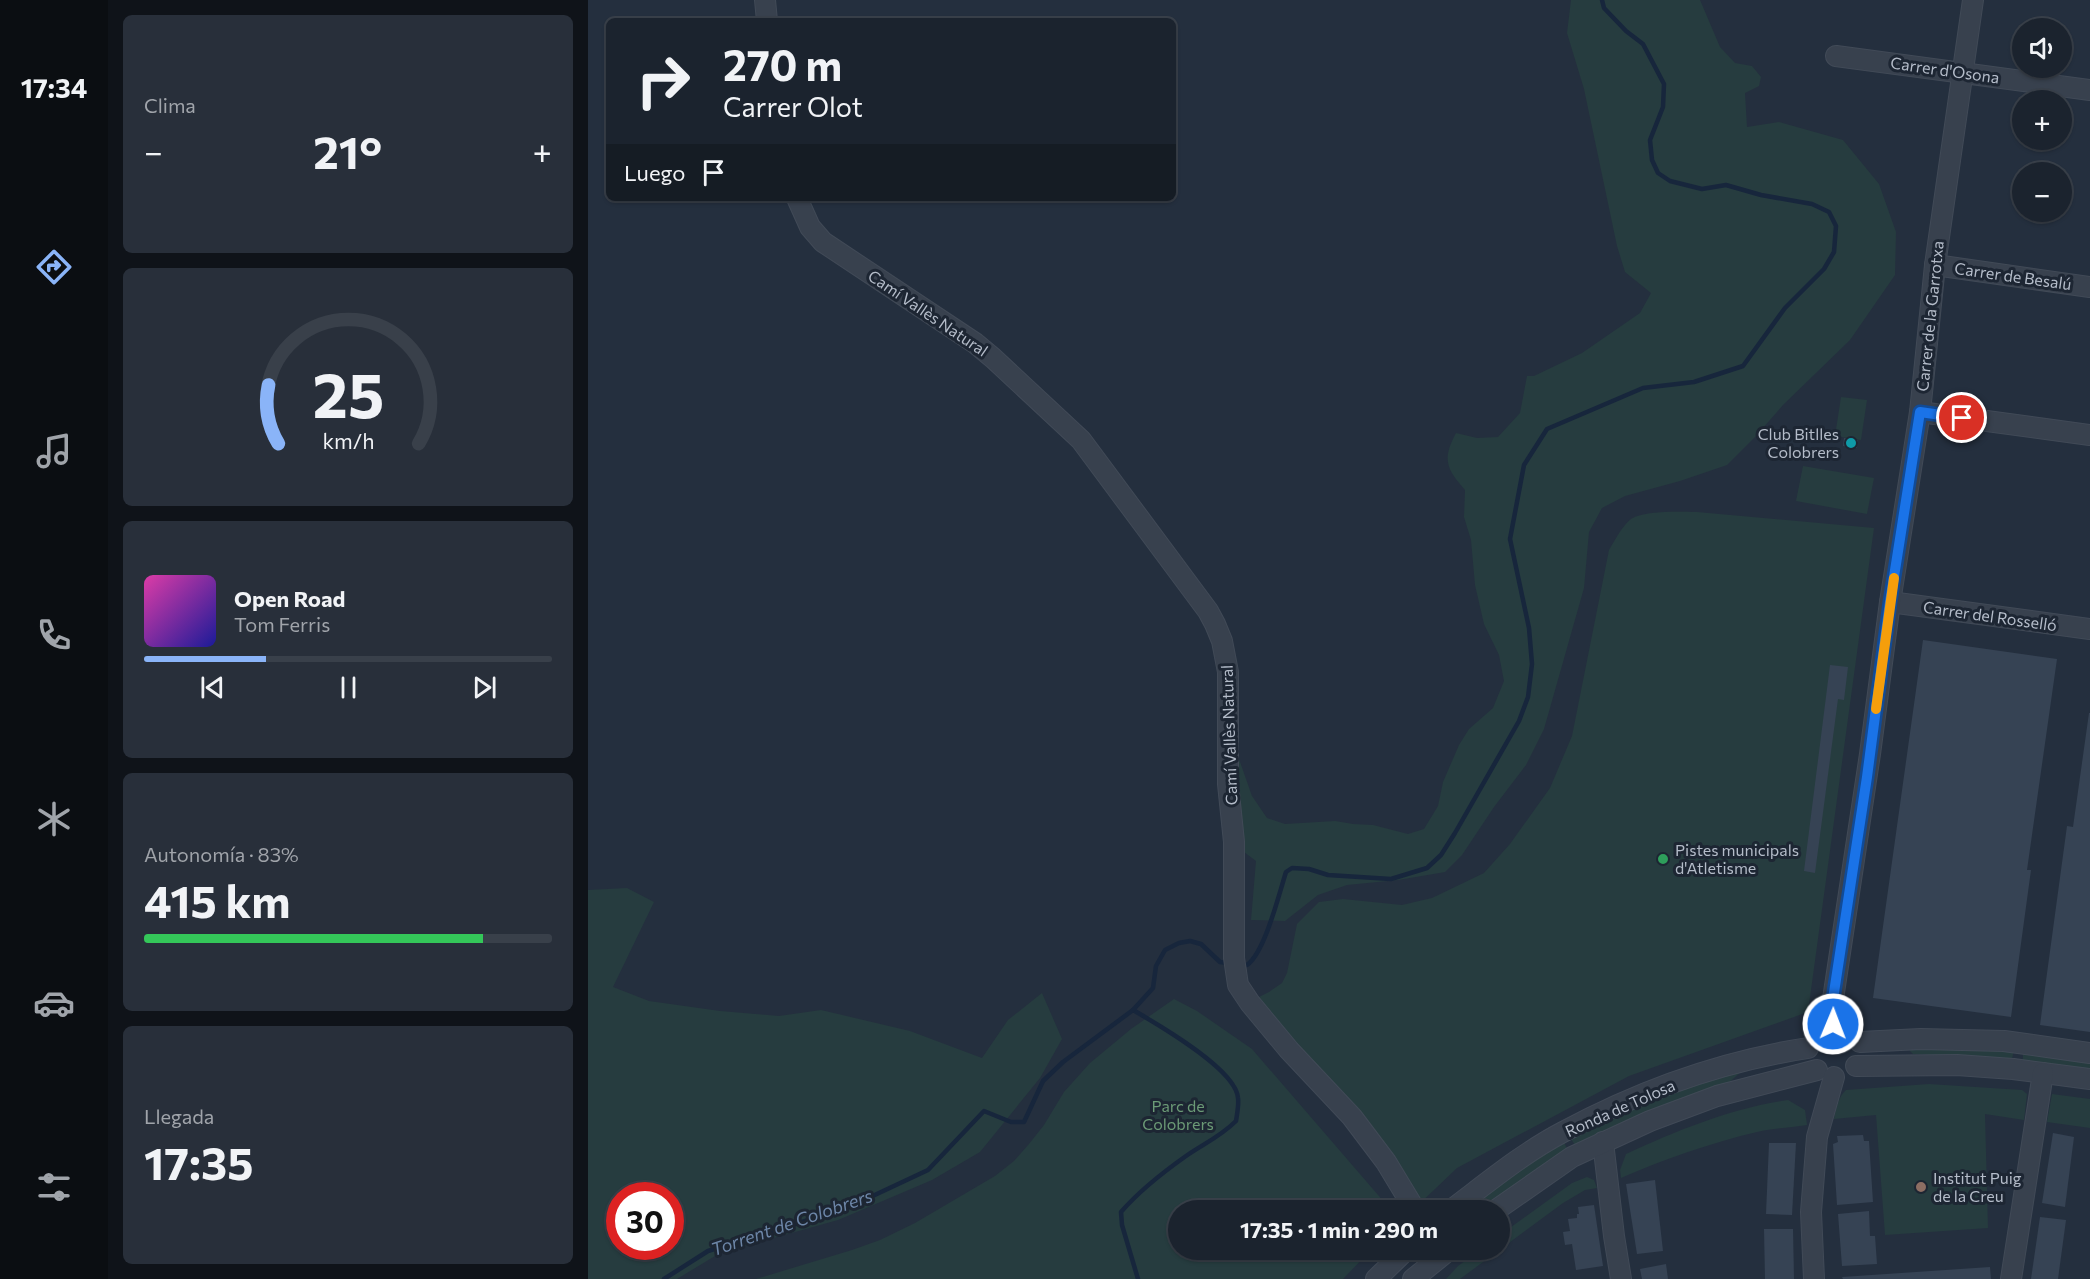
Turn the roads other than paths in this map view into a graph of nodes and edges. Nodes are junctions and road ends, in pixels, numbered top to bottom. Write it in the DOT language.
graph roads {
  1 [pos="765,0"];
  2 [pos="1972,0"];
  3 [pos="767,18"];
  4 [pos="1836,56"];
  5 [pos="1962,73"];
  6 [pos="2090,87"];
  7 [pos="798,201"];
  8 [pos="1935,265"];
  9 [pos="2090,287"];
  10 [pos="1920,412"];
  11 [pos="2090,435"];
  12 [pos="1890,602"];
  13 [pos="2090,629"];
  14 [pos="1833,1024"];
  15 [pos="1860,1042"];
  16 [pos="1808,1048"];
  17 [pos="2090,1053"];
  18 [pos="1856,1066"];
  19 [pos="2043,1073"];
  20 [pos="1826,1074"];
  21 [pos="2090,1079"];
  22 [pos="1603,1142"];
  23 [pos="1409,1200"];
  24 [pos="1464,1200"];
  25 [pos="1510,1200"];
  26 [pos="1396,1260"];
  27 [pos="1435,1260"];
  28 [pos="1376,1279"];
  29 [pos="1413,1279"];
  30 [pos="1621,1279"];
  31 [pos="1814,1279"];
  32 [pos="2011,1279"];
  1 -- 3 [label="street"];
  2 -- 5 [label="street, Carrer de la Garrotxa"];
  4 -- 5 [label="street, Carrer d'Osona"];
  5 -- 6 [label="street, Carrer d'Osona"];
  5 -- 8 [label="street, Carrer de la Garrotxa"];
  7 -- 23 [label="street, Camí Vallès Natural"];
  8 -- 9 [label="street, Carrer de Besalú"];
  8 -- 10 [label="street, Carrer de la Garrotxa"];
  10 -- 11 [label="street"];
  10 -- 12 [label="street, Carrer de la Garrotxa"];
  12 -- 13 [label="street, Carrer del Rosselló"];
  12 -- 14 [label="street, Carrer de la Garrotxa"];
  14 -- 15 [label="street"];
  14 -- 16 [label="street"];
  15 -- 17 [label="street"];
  15 -- 18 [label="street"];
  16 -- 20 [label="street"];
  16 -- 24 [label="street, Ronda de Tolosa"];
  18 -- 19 [label="street"];
  18 -- 20 [label="street"];
  19 -- 21 [label="street"];
  19 -- 32 [label="street"];
  20 -- 22 [label="street, Ronda de Tolosa"];
  20 -- 31 [label="street"];
  22 -- 25 [label="street, Ronda de Tolosa"];
  22 -- 30 [label="street"];
  26 -- 28 [label="street"];
  27 -- 29 [label="street"];
}
